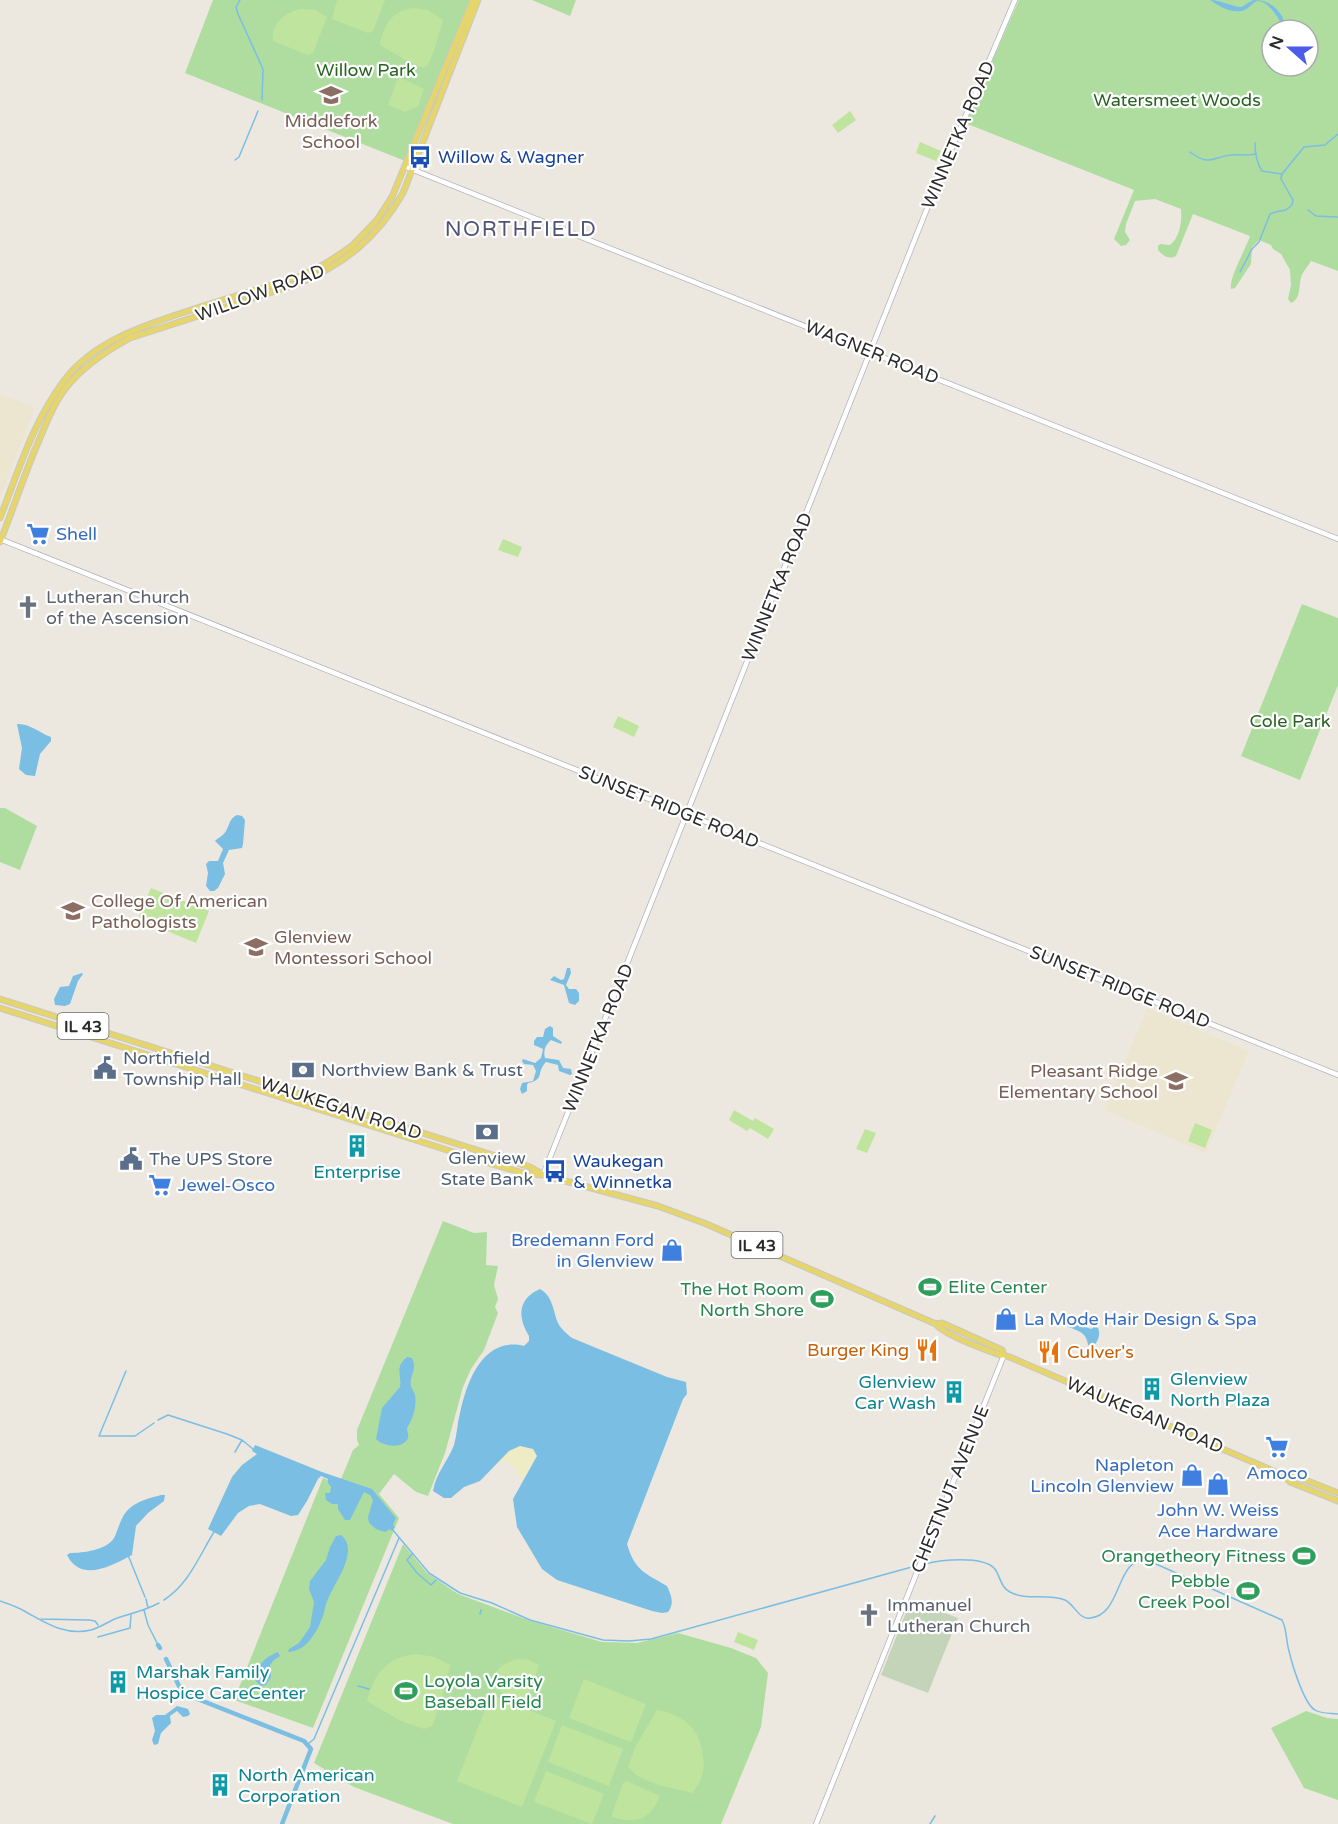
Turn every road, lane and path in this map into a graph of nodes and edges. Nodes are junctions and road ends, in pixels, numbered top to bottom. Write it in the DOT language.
graph roads {
  1 [pos="473,0"];
  2 [pos="478,0"];
  3 [pos="1015,0"];
  4 [pos="409,168"];
  5 [pos="871,352"];
  6 [pos="0,518"];
  7 [pos="1338,539"];
  8 [pos="0,540"];
  9 [pos="687,814"];
  10 [pos="0,999"];
  11 [pos="0,1008"];
  12 [pos="1338,1075"];
  13 [pos="249,1078"];
  14 [pos="247,1086"];
  15 [pos="543,1175"];
  16 [pos="1004,1355"];
  17 [pos="1285,1476"];
  18 [pos="1338,1493"];
  19 [pos="1338,1501"];
  20 [pos="816,1824"];
  1 -- 4 [label="main road, WILLOW ROAD"];
  2 -- 4 [label="main road, WILLOW ROAD"];
  3 -- 5 [label="street, WINNETKA ROAD"];
  4 -- 5 [label="street, WAGNER ROAD"];
  4 -- 6 [label="main road, WILLOW ROAD"];
  4 -- 8 [label="main road, WILLOW ROAD"];
  5 -- 7 [label="street, WAGNER ROAD"];
  5 -- 9 [label="street, WINNETKA ROAD"];
  8 -- 9 [label="street, SUNSET RIDGE ROAD"];
  9 -- 12 [label="street, SUNSET RIDGE ROAD"];
  9 -- 15 [label="street, WINNETKA ROAD"];
  10 -- 13 [label="main road, WAUKEGAN ROAD / IL 43"];
  11 -- 14 [label="main road, WAUKEGAN ROAD / IL 43"];
  13 -- 14 [label="main road"];
  13 -- 15 [label="main road, WAUKEGAN ROAD / IL 43"];
  14 -- 15 [label="main road, WAUKEGAN ROAD / IL 43"];
  15 -- 16 [label="main road, WAUKEGAN ROAD / IL 43"];
  16 -- 17 [label="main road, WAUKEGAN ROAD / IL 43"];
  16 -- 20 [label="street, CHESTNUT AVENUE"];
  17 -- 18 [label="main road, WAUKEGAN ROAD / IL 43"];
  17 -- 19 [label="main road, WAUKEGAN ROAD / IL 43"];
}
